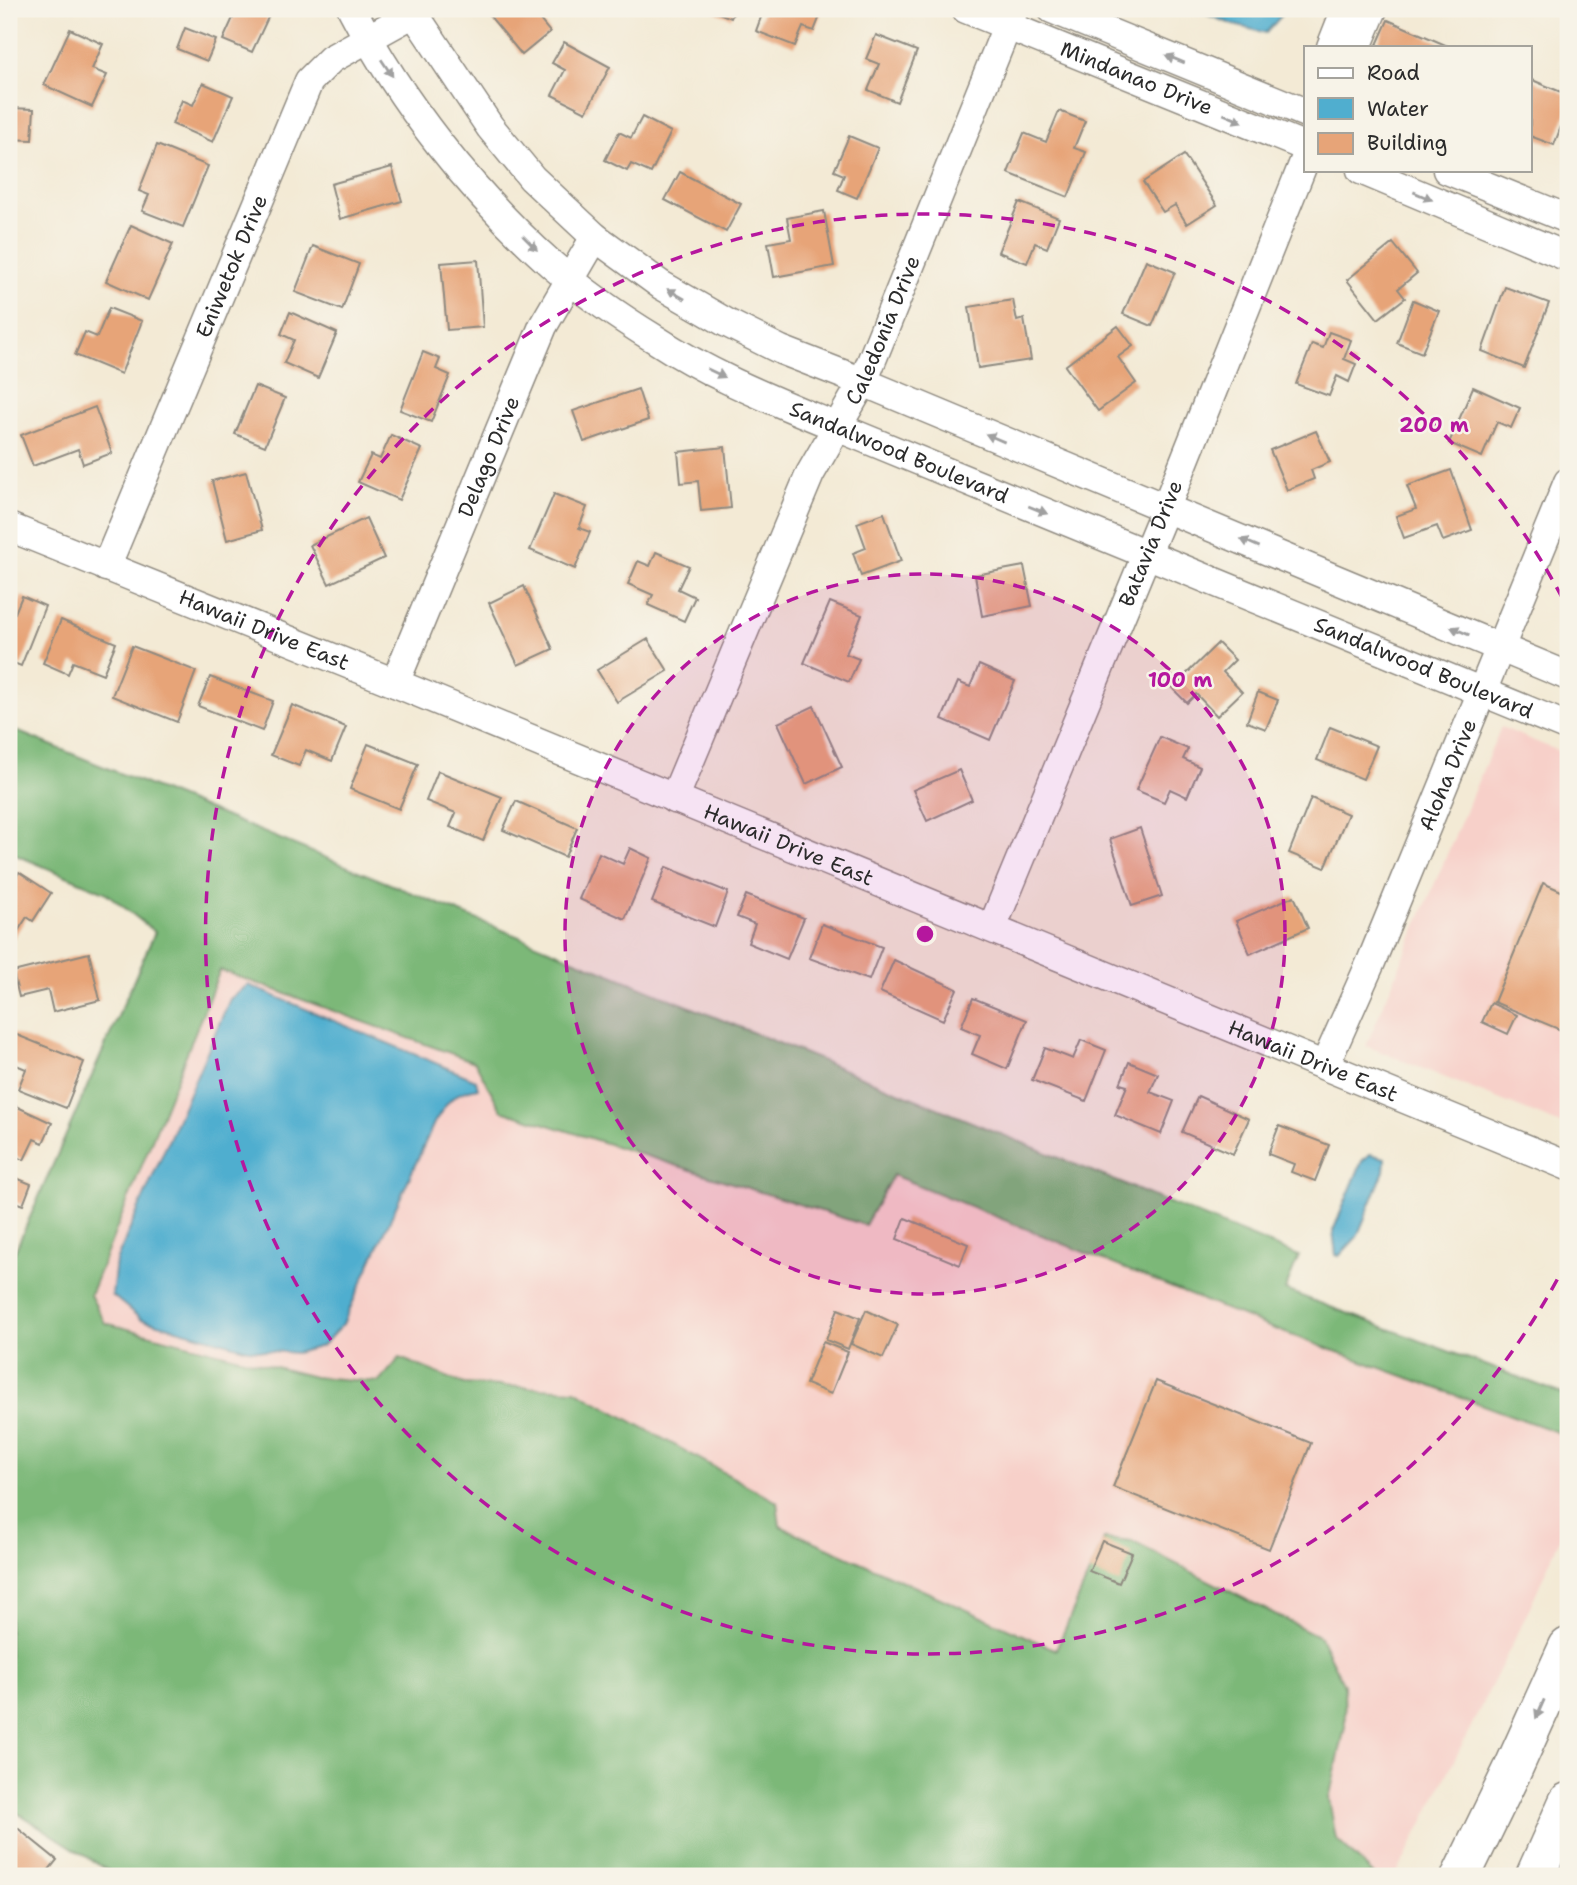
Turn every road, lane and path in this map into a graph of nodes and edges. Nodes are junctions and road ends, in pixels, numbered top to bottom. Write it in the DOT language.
graph roads {
  1 [pos="352,9"];
  2 [pos="966,9"];
  3 [pos="1052,9"];
  4 [pos="1346,9"];
  5 [pos="1373,9"];
  6 [pos="412,11"];
  7 [pos="1011,17"];
  8 [pos="368,40"];
  9 [pos="1331,46"];
  10 [pos="1357,46"];
  11 [pos="1304,112"];
  12 [pos="1304,146"];
  13 [pos="1304,162"];
  14 [pos="1365,172"];
  15 [pos="1452,172"];
  16 [pos="1568,219"];
  17 [pos="595,237"];
  18 [pos="1568,257"];
  19 [pos="569,278"];
  20 [pos="863,382"];
  21 [pos="837,428"];
  22 [pos="1568,482"];
  23 [pos="1166,507"];
  24 [pos="9,527"];
  25 [pos="1146,554"];
  26 [pos="106,567"];
  27 [pos="1500,648"];
  28 [pos="1568,676"];
  29 [pos="395,683"];
  30 [pos="1482,692"];
  31 [pos="1568,727"];
  32 [pos="674,799"];
  33 [pos="992,928"];
  34 [pos="1325,1065"];
  35 [pos="1568,1166"];
  36 [pos="1568,1647"];
  37 [pos="1568,1802"];
  38 [pos="1461,1876"];
  39 [pos="1535,1876"];
  1 -- 8 [label="street, Sandalwood Boulevard"];
  2 -- 7 [label="street, Mindanao Drive"];
  11 -- 3 [label="street, Mindanao Drive, one-way"];
  4 -- 9 [label="street"];
  5 -- 10 [label="street"];
  6 -- 8 [label="street, Eniwetok Drive"];
  6 -- 17 [label="street"];
  7 -- 12 [label="street, Mindanao Drive, one-way"];
  7 -- 20 [label="street, Caledonia Drive"];
  8 -- 19 [label="street, Sandalwood Boulevard, one-way"];
  8 -- 26 [label="street, Eniwetok Drive"];
  13 -- 23 [label="street, Batavia Drive"];
  14 -- 18 [label="street, one-way"];
  15 -- 16 [label="street"];
  17 -- 19 [label="street, Delago Drive"];
  20 -- 17 [label="street, one-way"];
  19 -- 21 [label="street, Sandalwood Boulevard, one-way"];
  19 -- 29 [label="street, Delago Drive"];
  20 -- 21 [label="street, Caledonia Drive"];
  23 -- 20 [label="street, one-way"];
  21 -- 25 [label="street, Sandalwood Boulevard, one-way"];
  21 -- 32 [label="street, Caledonia Drive"];
  22 -- 27 [label="street, Aloha Drive"];
  23 -- 25 [label="street, Batavia Drive"];
  27 -- 23 [label="street, one-way"];
  24 -- 26 [label="street, Hawaii Drive East"];
  25 -- 30 [label="street, Sandalwood Boulevard"];
  25 -- 33 [label="street, Batavia Drive"];
  26 -- 29 [label="street, Hawaii Drive East"];
  27 -- 28 [label="street"];
  27 -- 30 [label="street, Aloha Drive"];
  29 -- 32 [label="street, Hawaii Drive East"];
  30 -- 31 [label="street, Sandalwood Boulevard"];
  30 -- 34 [label="street, Aloha Drive"];
  32 -- 33 [label="street, Hawaii Drive East"];
  33 -- 34 [label="street, Hawaii Drive East"];
  34 -- 35 [label="street, Hawaii Drive East"];
  36 -- 38 [label="highway, one-way"];
  37 -- 39 [label="highway"];
}
